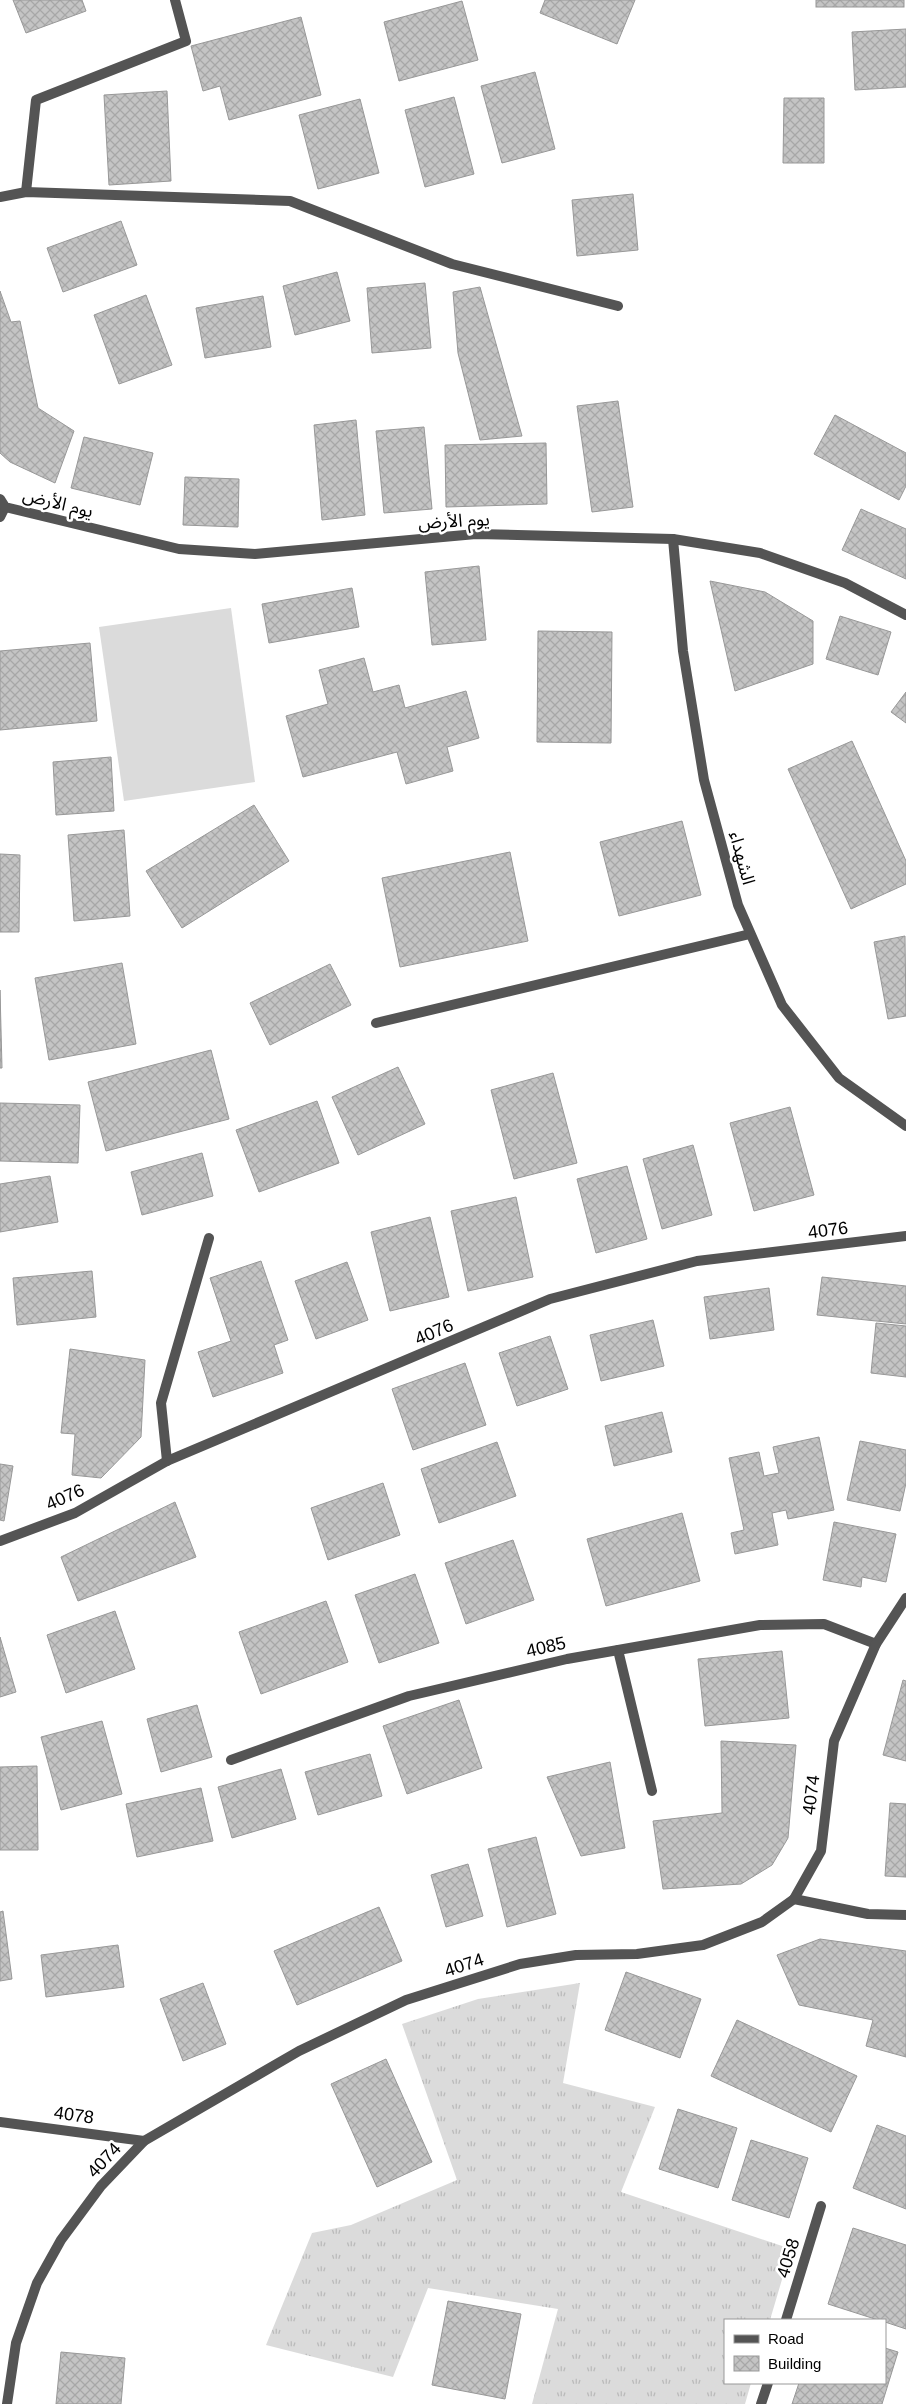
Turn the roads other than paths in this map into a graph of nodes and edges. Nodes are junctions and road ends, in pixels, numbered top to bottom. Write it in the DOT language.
graph roads {
  1 [pos="176,0"];
  2 [pos="26,192"];
  3 [pos="0,197"];
  4 [pos="618,306"];
  5 [pos="2,503"];
  6 [pos="0,517"];
  7 [pos="674,539"];
  8 [pos="906,615"];
  9 [pos="750,934"];
  10 [pos="376,1023"];
  11 [pos="906,1126"];
  12 [pos="906,1236"];
  13 [pos="210,1238"];
  14 [pos="167,1461"];
  15 [pos="0,1541"];
  16 [pos="906,1598"];
  17 [pos="876,1644"];
  18 [pos="618,1650"];
  19 [pos="231,1760"];
  20 [pos="652,1791"];
  21 [pos="794,1899"];
  22 [pos="906,1915"];
  23 [pos="0,2122"];
  24 [pos="144,2141"];
  25 [pos="821,2206"];
  26 [pos="786,2319"];
  27 [pos="768,2384"];
  28 [pos="8,2404"];
  29 [pos="761,2404"];
  1 -- 2 [label="street"];
  2 -- 3 [label="street"];
  2 -- 4 [label="street"];
  5 -- 6 [label="street"];
  5 -- 7 [label="street, يوم الأرض"];
  7 -- 8 [label="street, يوم الأرض"];
  7 -- 9 [label="street, الشهداء"];
  9 -- 10 [label="street"];
  9 -- 11 [label="street, الشهداء"];
  12 -- 14 [label="street, 4076"];
  13 -- 14 [label="street"];
  14 -- 15 [label="street, 4076"];
  16 -- 17 [label="street, 4074"];
  17 -- 18 [label="street, 4085"];
  17 -- 21 [label="street, 4074"];
  18 -- 19 [label="street, 4085"];
  18 -- 20 [label="street"];
  21 -- 22 [label="street"];
  21 -- 24 [label="street, 4074"];
  23 -- 24 [label="street, 4078"];
  24 -- 28 [label="street, 4074"];
  25 -- 26 [label="street, 4058"];
  27 -- 29 [label="street"];
}
